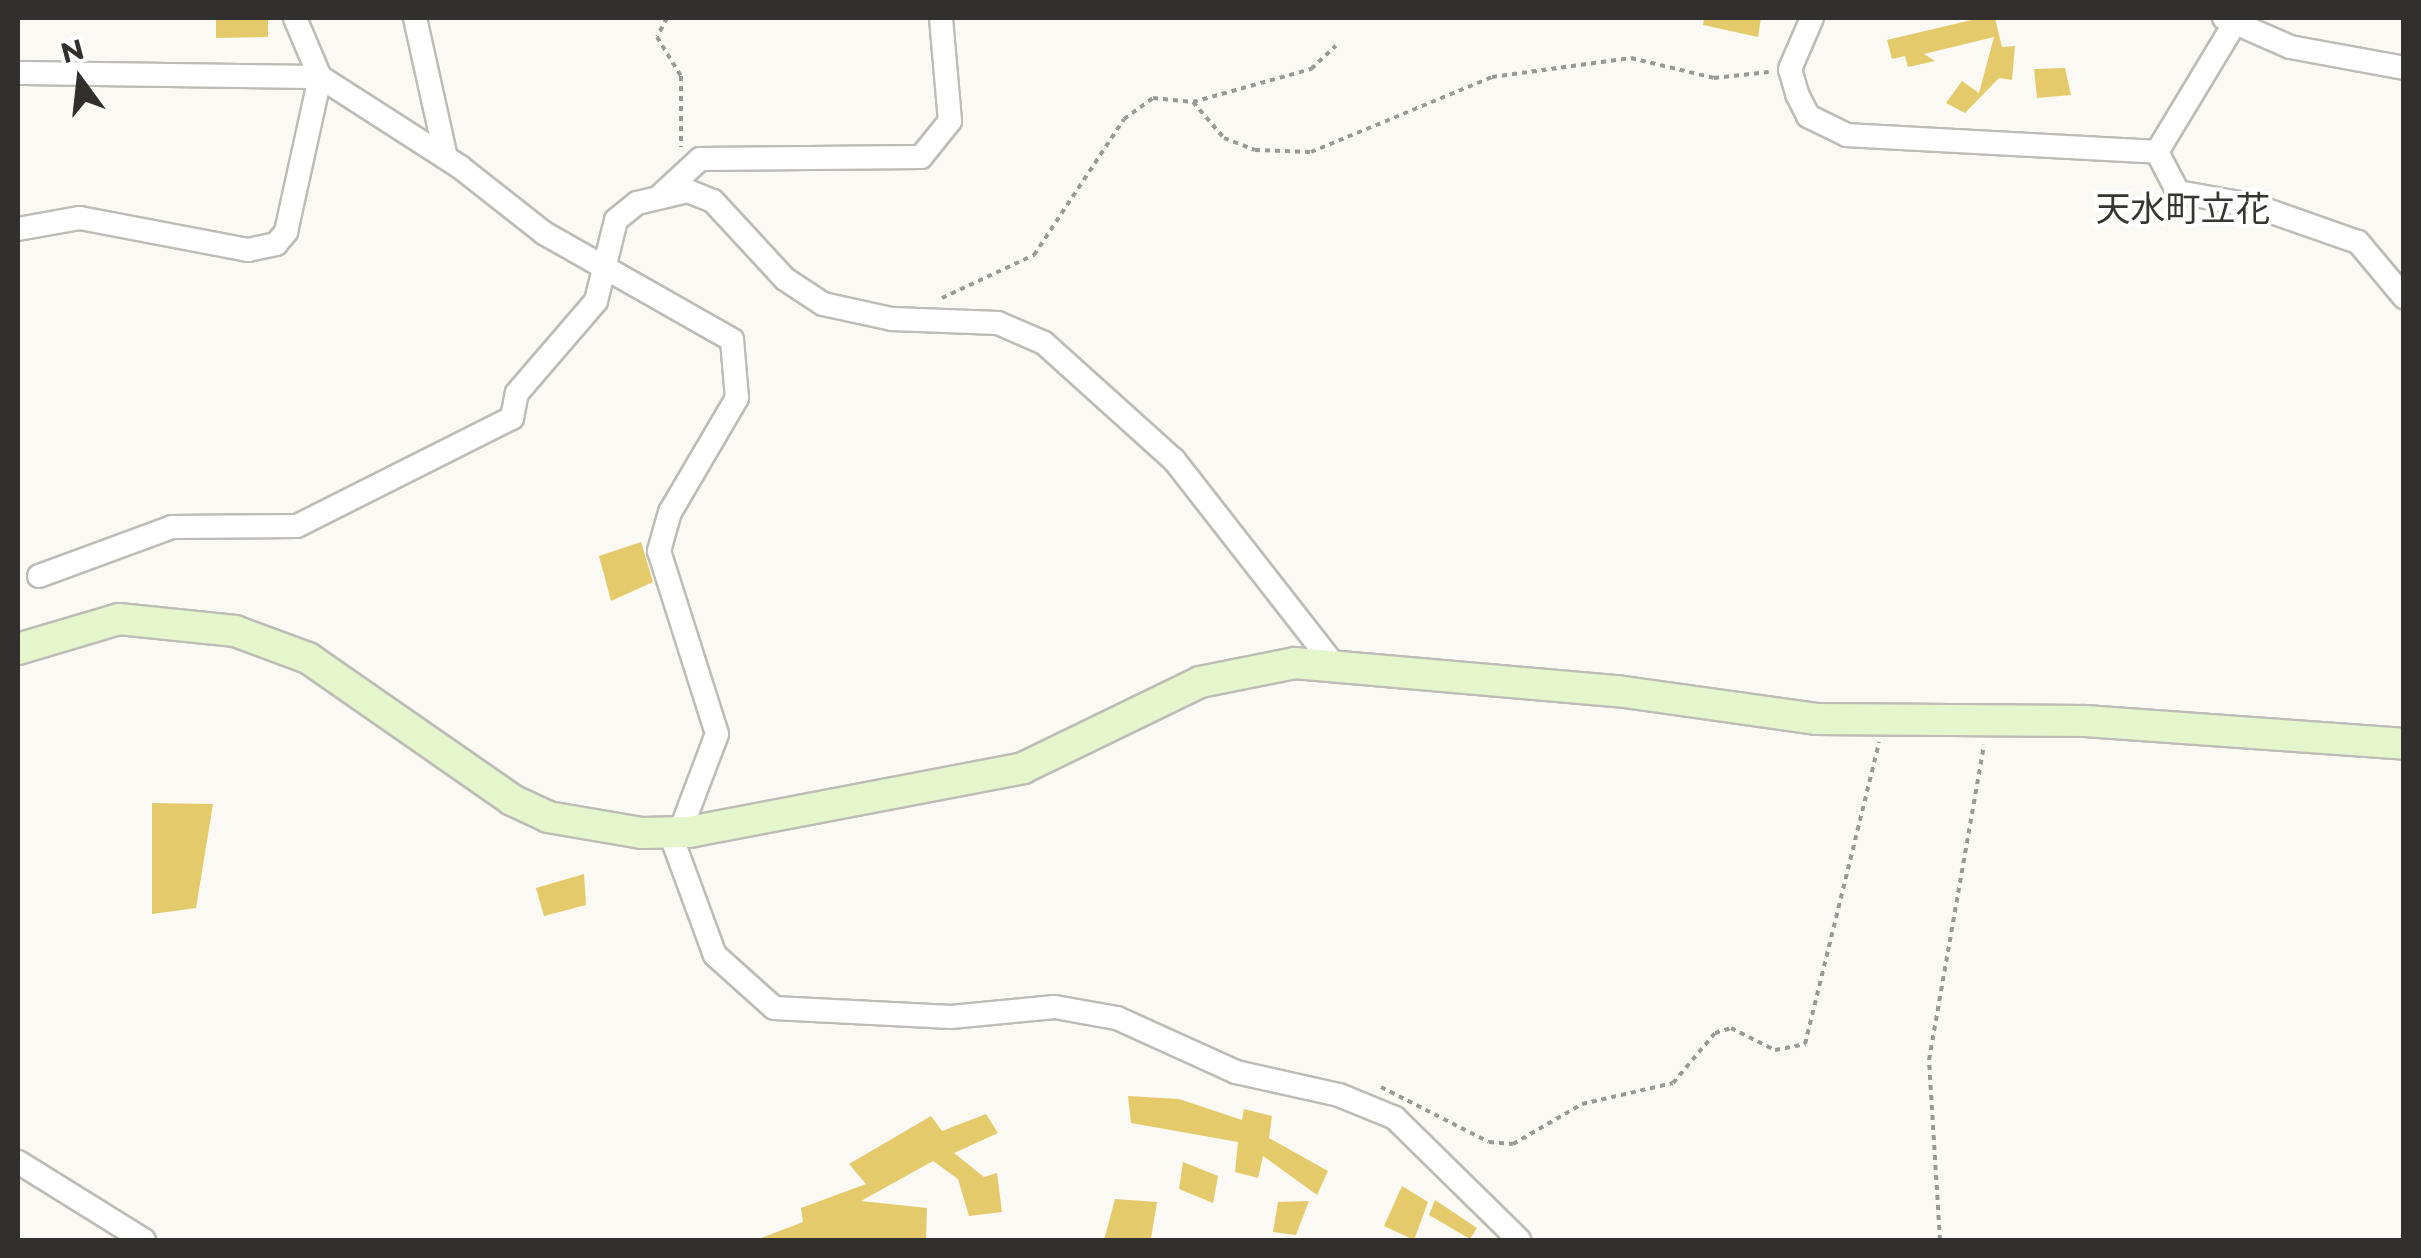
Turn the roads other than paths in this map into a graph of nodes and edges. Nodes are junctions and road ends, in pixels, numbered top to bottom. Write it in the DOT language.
graph roads {
  1 [pos="295,18"];
  2 [pos="415,18"];
  3 [pos="941,18"];
  4 [pos="1812,18"];
  5 [pos="2228,22"];
  6 [pos="2404,68"];
  7 [pos="18,73"];
  8 [pos="320,77"];
  9 [pos="2157,152"];
  10 [pos="446,158"];
  11 [pos="669,193"];
  12 [pos="18,228"];
  13 [pos="608,267"];
  14 [pos="2404,296"];
  15 [pos="38,576"];
  16 [pos="18,648"];
  17 [pos="1334,665"];
  18 [pos="2404,744"];
  19 [pos="675,832"];
  20 [pos="18,1162"];
  21 [pos="144,1240"];
  22 [pos="1519,1240"];
  1 -- 8 [label="street"];
  2 -- 10 [label="street"];
  3 -- 11 [label="street"];
  4 -- 9 [label="street"];
  5 -- 6 [label="street"];
  5 -- 9 [label="street"];
  7 -- 8 [label="street"];
  8 -- 10 [label="street"];
  8 -- 12 [label="street"];
  9 -- 14 [label="street"];
  10 -- 13 [label="street"];
  11 -- 13 [label="street"];
  11 -- 17 [label="street"];
  13 -- 15 [label="street"];
  13 -- 19 [label="street"];
  16 -- 19 [label="street"];
  17 -- 18 [label="street"];
  17 -- 19 [label="street"];
  19 -- 22 [label="street"];
  20 -- 21 [label="street"];
}
